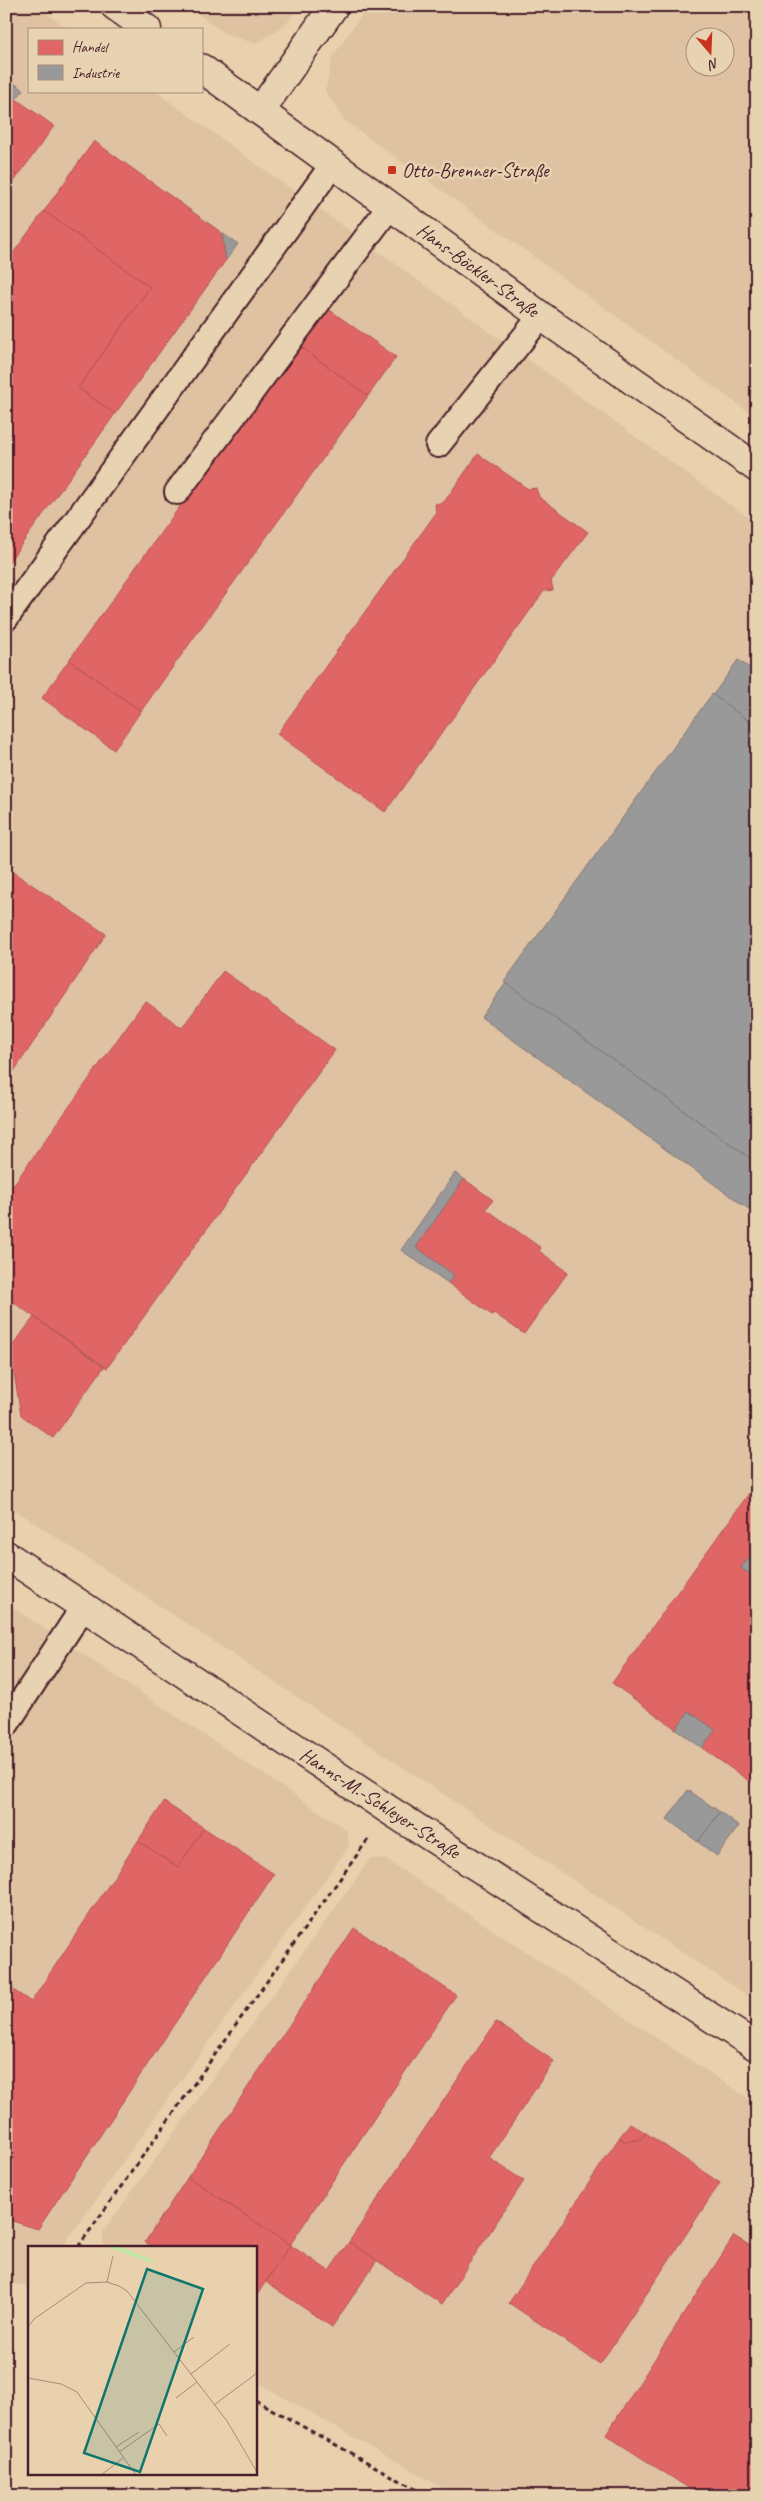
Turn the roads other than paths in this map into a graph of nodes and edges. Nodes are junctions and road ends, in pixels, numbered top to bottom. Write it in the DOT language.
graph roads {
  1 [pos="115,6"];
  2 [pos="334,6"];
  3 [pos="145,28"];
  4 [pos="202,69"];
  5 [pos="260,112"];
  6 [pos="333,164"];
  7 [pos="390,206"];
  8 [pos="541,316"];
  9 [pos="438,445"];
  10 [pos="757,468"];
  11 [pos="177,492"];
  12 [pos="6,618"];
  13 [pos="6,1554"];
  14 [pos="84,1606"];
  15 [pos="6,1724"];
  16 [pos="757,2047"];
  1 -- 3 [label="street"];
  2 -- 5 [label="street"];
  4 -- 5 [label="street, Hans-Böckler-Straße"];
  5 -- 6 [label="street, Hans-Böckler-Straße"];
  6 -- 7 [label="street, Hans-Böckler-Straße"];
  6 -- 12 [label="lane"];
  7 -- 8 [label="street, Hans-Böckler-Straße"];
  7 -- 11 [label="lane"];
  8 -- 9 [label="lane"];
  8 -- 10 [label="street, Hans-Böckler-Straße"];
  13 -- 14 [label="street, Hanns-M.-Schleyer-Straße"];
  14 -- 15 [label="lane"];
  14 -- 16 [label="street, Hanns-M.-Schleyer-Straße"];
}
